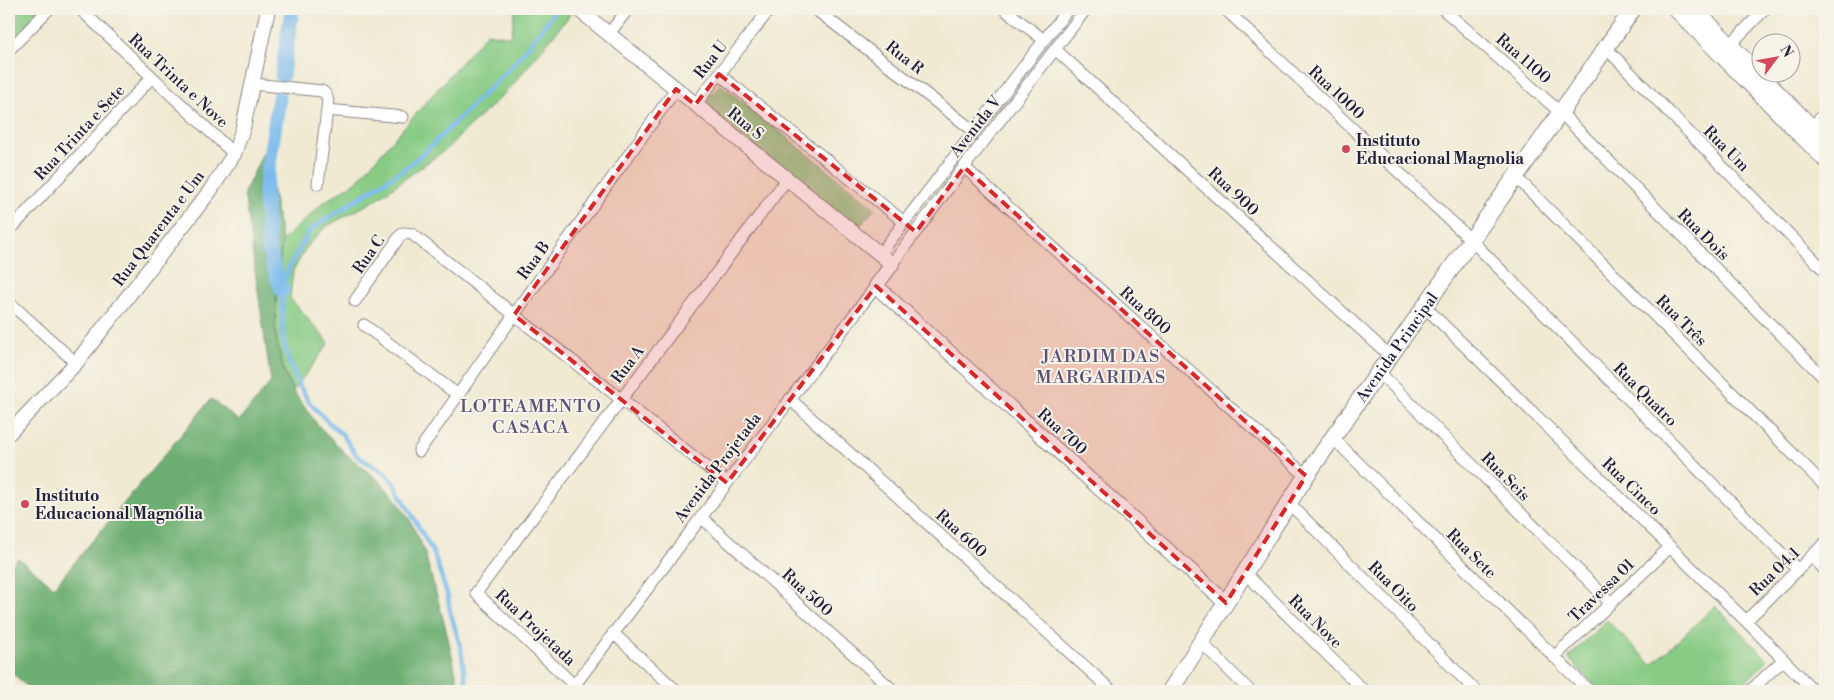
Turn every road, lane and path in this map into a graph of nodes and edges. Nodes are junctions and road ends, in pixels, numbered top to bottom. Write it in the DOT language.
graph roads {
  1 [pos="49,9"];
  2 [pos="80,9"];
  3 [pos="268,9"];
  4 [pos="628,9"];
  5 [pos="770,9"];
  6 [pos="816,9"];
  7 [pos="1004,9"];
  8 [pos="1068,9"];
  9 [pos="1086,9"];
  10 [pos="1225,9"];
  11 [pos="1443,9"];
  12 [pos="1633,9"];
  13 [pos="1676,9"];
  14 [pos="1694,9"];
  15 [pos="1765,9"];
  16 [pos="580,10"];
  17 [pos="608,34"];
  18 [pos="1044,40"];
  19 [pos="1730,45"];
  20 [pos="1606,48"];
  21 [pos="1055,49"];
  22 [pos="9,50"];
  23 [pos="719,74"];
  24 [pos="152,77"];
  25 [pos="253,84"];
  26 [pos="676,89"];
  27 [pos="695,105"];
  28 [pos="327,110"];
  29 [pos="1825,112"];
  30 [pos="1561,113"];
  31 [pos="403,117"];
  32 [pos="1812,128"];
  33 [pos="974,131"];
  34 [pos="1825,141"];
  35 [pos="234,154"];
  36 [pos="1825,159"];
  37 [pos="964,167"];
  38 [pos="1516,177"];
  39 [pos="787,179"];
  40 [pos="318,184"];
  41 [pos="904,222"];
  42 [pos="9,231"];
  43 [pos="1471,240"];
  44 [pos="880,254"];
  45 [pos="892,264"];
  46 [pos="1825,271"];
  47 [pos="876,286"];
  48 [pos="355,301"];
  49 [pos="9,302"];
  50 [pos="1425,307"];
  51 [pos="514,315"];
  52 [pos="364,325"];
  53 [pos="1390,356"];
  54 [pos="76,363"];
  55 [pos="1379,372"];
  56 [pos="1825,379"];
  57 [pos="458,395"];
  58 [pos="790,399"];
  59 [pos="621,400"];
  60 [pos="10,428"];
  61 [pos="1333,438"];
  62 [pos="419,451"];
  63 [pos="1306,476"];
  64 [pos="727,483"];
  65 [pos="1825,486"];
  66 [pos="1289,503"];
  67 [pos="701,517"];
  68 [pos="1825,543"];
  69 [pos="1670,547"];
  70 [pos="1812,556"];
  71 [pos="1798,570"];
  72 [pos="1825,570"];
  73 [pos="1245,573"];
  74 [pos="476,593"];
  75 [pos="1226,603"];
  76 [pos="1611,603"];
  77 [pos="1746,621"];
  78 [pos="613,633"];
  79 [pos="1201,642"];
  80 [pos="1554,657"];
  81 [pos="1783,660"];
  82 [pos="572,688"];
  83 [pos="677,691"];
  84 [pos="894,691"];
  85 [pos="1112,691"];
  86 [pos="1170,691"];
  87 [pos="1250,691"];
  88 [pos="1364,691"];
  89 [pos="1476,691"];
  90 [pos="1589,691"];
  91 [pos="1750,691"];
  92 [pos="1814,691"];
  1 -- 22 [label="street"];
  2 -- 24 [label="street, Rua Trinta e Nove"];
  3 -- 25 [label="street, Rua Quarenta e Um"];
  4 -- 17 [label="street"];
  5 -- 23 [label="street, Rua U"];
  6 -- 33 [label="street, Rua R"];
  7 -- 18 [label="street"];
  8 -- 18 [label="street, Avenida V"];
  9 -- 21 [label="street, Avenida V"];
  10 -- 43 [label="street, Rua 1000"];
  11 -- 30 [label="street, Rua 1100"];
  12 -- 20 [label="main road, Avenida Principal"];
  13 -- 36 [label="main road"];
  14 -- 19 [label="main road"];
  15 -- 19 [label="street"];
  16 -- 17 [label="street, Rua S"];
  17 -- 26 [label="street, Rua S"];
  18 -- 33 [label="street, Avenida V"];
  19 -- 32 [label="main road"];
  20 -- 30 [label="main road, Avenida Principal"];
  20 -- 46 [label="street, Rua Um"];
  21 -- 37 [label="street, Avenida V"];
  21 -- 53 [label="street, Rua 900"];
  23 -- 27 [label="street, Rua U"];
  23 -- 41 [label="street, Rua S"];
  24 -- 35 [label="street, Rua Trinta e Nove"];
  24 -- 42 [label="street, Rua Trinta e Sete"];
  25 -- 28 [label="street"];
  25 -- 35 [label="street, Rua Quarenta e Um"];
  26 -- 27 [label="street, Rua S"];
  26 -- 51 [label="street, Rua B"];
  27 -- 39 [label="street, Rua S"];
  28 -- 31 [label="street"];
  28 -- 40 [label="street"];
  29 -- 32 [label="street"];
  30 -- 38 [label="main road, Avenida Principal"];
  30 -- 56 [label="street, Rua Dois"];
  32 -- 34 [label="main road"];
  33 -- 41 [label="street, Avenida V"];
  35 -- 54 [label="street, Rua Quarenta e Um"];
  37 -- 45 [label="street, Avenida V"];
  37 -- 63 [label="street, Rua 800"];
  38 -- 43 [label="main road, Avenida Principal"];
  38 -- 65 [label="street, Rua Três"];
  39 -- 44 [label="street, Rua S"];
  39 -- 59 [label="street, Rua A"];
  41 -- 44 [label="street, Avenida V"];
  43 -- 50 [label="main road, Avenida Principal"];
  43 -- 71 [label="street, Rua Quatro"];
  44 -- 45 [label="street, Rua S"];
  45 -- 47 [label="street, Avenida Projetada"];
  47 -- 58 [label="street, Avenida Projetada"];
  47 -- 75 [label="street, Rua 700"];
  48 -- 51 [label="street, Rua C"];
  49 -- 54 [label="street"];
  50 -- 53 [label="main road, Avenida Principal"];
  50 -- 69 [label="street, Rua Cinco"];
  51 -- 57 [label="street, Rua B"];
  51 -- 59 [label="street"];
  52 -- 57 [label="street"];
  53 -- 55 [label="main road, Avenida Principal"];
  54 -- 60 [label="street, Rua Quarenta e Um"];
  55 -- 61 [label="main road, Avenida Principal"];
  55 -- 76 [label="street, Rua Seis"];
  57 -- 62 [label="street, Rua B"];
  58 -- 64 [label="street, Avenida Projetada"];
  58 -- 85 [label="street, Rua 600"];
  59 -- 64 [label="street"];
  59 -- 74 [label="street, Rua A"];
  61 -- 63 [label="main road, Avenida Principal"];
  61 -- 80 [label="street, Rua Sete"];
  63 -- 66 [label="main road, Avenida Principal"];
  64 -- 67 [label="street, Avenida Projetada"];
  66 -- 73 [label="main road, Avenida Principal"];
  66 -- 89 [label="street, Rua Oito"];
  67 -- 78 [label="street, Avenida Projetada"];
  67 -- 84 [label="street, Rua 500"];
  68 -- 70 [label="street, Rua 04.1"];
  69 -- 76 [label="street, Travessa 01"];
  69 -- 77 [label="street, Rua Cinco"];
  70 -- 71 [label="street, Rua 04.1"];
  70 -- 72 [label="street"];
  71 -- 77 [label="street, Rua 04.1"];
  73 -- 75 [label="main road, Avenida Principal"];
  73 -- 88 [label="street, Rua Nove"];
  74 -- 82 [label="street, Rua Projetada"];
  75 -- 79 [label="main road, Avenida Principal"];
  76 -- 80 [label="street, Travessa 01"];
  77 -- 81 [label="street, Rua Cinco"];
  78 -- 82 [label="street, Avenida Projetada"];
  78 -- 83 [label="street"];
  79 -- 86 [label="main road, Avenida Principal"];
  79 -- 87 [label="street"];
  80 -- 90 [label="street, Rua Sete"];
  81 -- 91 [label="street"];
  81 -- 92 [label="street, Rua Cinco"];
}
